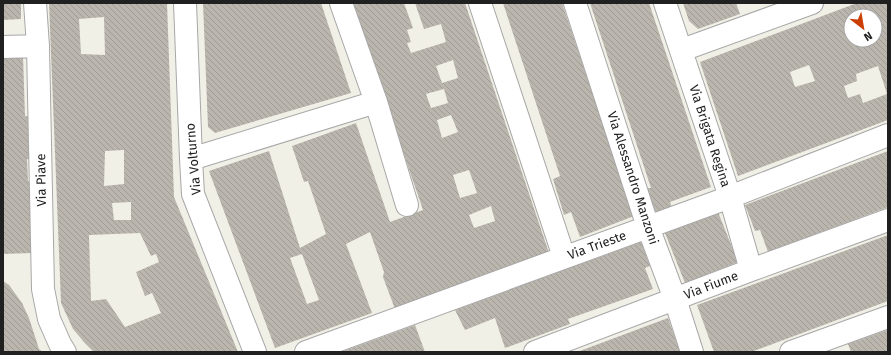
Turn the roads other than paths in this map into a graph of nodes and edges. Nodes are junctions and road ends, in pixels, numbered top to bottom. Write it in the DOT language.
graph roads {
  1 [pos="35,3"];
  2 [pos="185,3"];
  3 [pos="341,3"];
  4 [pos="480,3"];
  5 [pos="575,3"];
  6 [pos="666,3"];
  7 [pos="812,3"];
  8 [pos="38,46"];
  9 [pos="3,47"];
  10 [pos="682,50"];
  11 [pos="376,102"];
  12 [pos="888,135"];
  13 [pos="191,159"];
  14 [pos="730,197"];
  15 [pos="407,205"];
  16 [pos="888,220"];
  17 [pos="648,227"];
  18 [pos="564,257"];
  19 [pos="751,270"];
  20 [pos="675,299"];
  21 [pos="888,317"];
  22 [pos="65,352"];
  23 [pos="255,352"];
  24 [pos="306,352"];
  25 [pos="535,352"];
  26 [pos="692,352"];
  27 [pos="791,352"];
  1 -- 8 [label="street, Via Piave"];
  2 -- 13 [label="street, Via Volturno"];
  3 -- 11 [label="street"];
  4 -- 18 [label="street"];
  5 -- 17 [label="street, Via Alessandro Manzoni"];
  6 -- 10 [label="street, Via Brigata Regina"];
  7 -- 10 [label="street"];
  8 -- 9 [label="street"];
  8 -- 22 [label="street, Via Piave"];
  10 -- 14 [label="street, Via Brigata Regina"];
  11 -- 13 [label="street"];
  11 -- 15 [label="street"];
  12 -- 14 [label="street, Via Trieste"];
  13 -- 23 [label="street, Via Volturno"];
  14 -- 17 [label="street, Via Trieste"];
  14 -- 19 [label="street, Via Brigata Regina"];
  16 -- 19 [label="street, Via Fiume"];
  17 -- 18 [label="street, Via Trieste"];
  17 -- 20 [label="street, Via Alessandro Manzoni"];
  18 -- 24 [label="street, Via Trieste"];
  19 -- 20 [label="street, Via Fiume"];
  20 -- 25 [label="street, Via Fiume"];
  20 -- 26 [label="street, Via Alessandro Manzoni"];
  21 -- 27 [label="street"];
}
